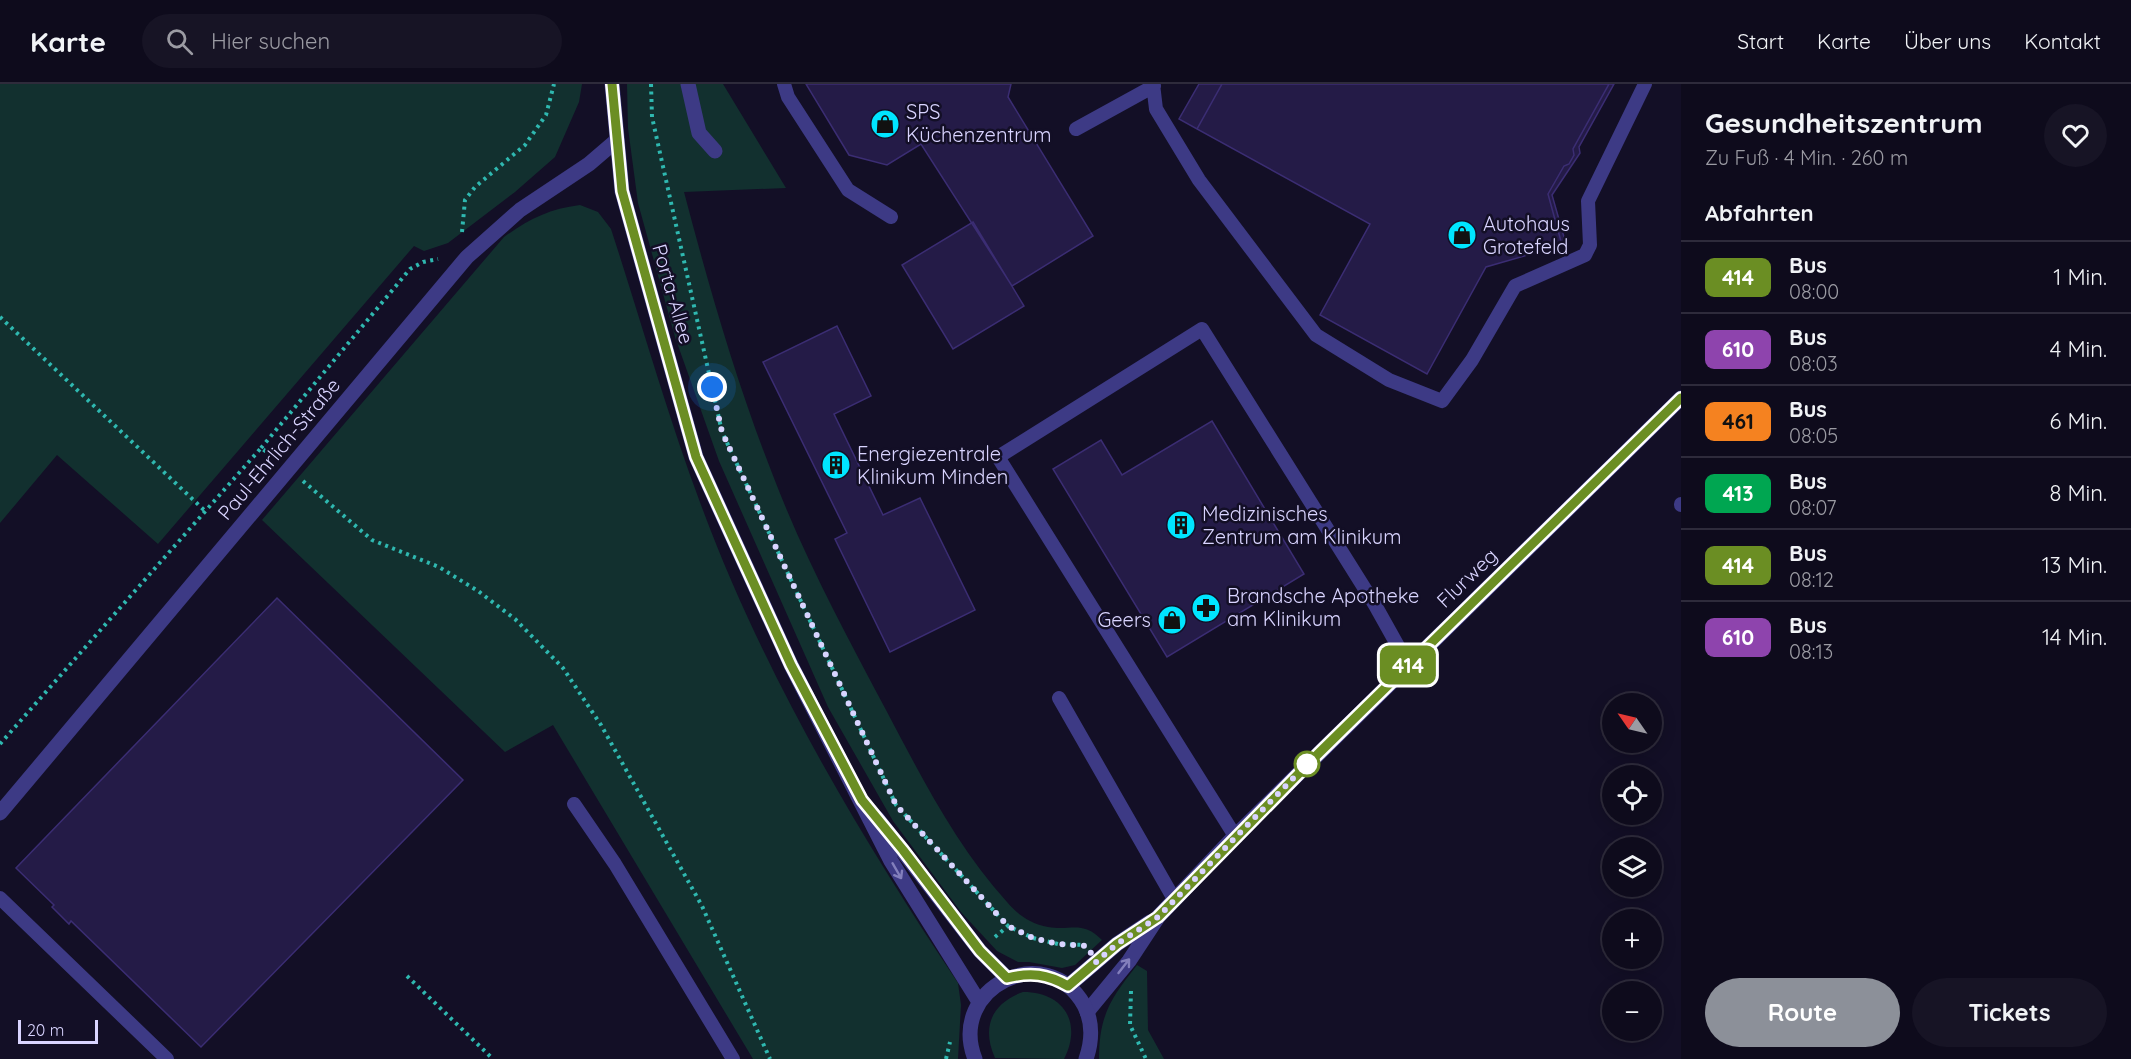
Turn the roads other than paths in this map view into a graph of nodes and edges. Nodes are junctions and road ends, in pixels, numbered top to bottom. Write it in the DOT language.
graph roads {
  1 [pos="612,84"];
  2 [pos="688,84"];
  3 [pos="784,84"];
  4 [pos="1645,84"];
  5 [pos="1153,85"];
  6 [pos="1076,129"];
  7 [pos="616,140"];
  8 [pos="715,151"];
  9 [pos="891,217"];
  10 [pos="1681,398"];
  11 [pos="1408,664"];
  12 [pos="1059,698"];
  13 [pos="862,800"];
  14 [pos="574,804"];
  15 [pos="0,813"];
  16 [pos="1235,836"];
  17 [pos="0,898"];
  18 [pos="1174,899"];
  19 [pos="1158,917"];
  20 [pos="1007,978"];
  21 [pos="1068,986"];
  22 [pos="979,1002"];
  23 [pos="1087,1012"];
  24 [pos="167,1059"];
  25 [pos="733,1059"];
  26 [pos="975,1059"];
  27 [pos="1086,1059"];
  1 -- 7 [label="street, Porta-Allee"];
  2 -- 8 [label="street"];
  3 -- 9 [label="lane"];
  4 -- 5 [label="lane"];
  5 -- 6 [label="lane"];
  7 -- 13 [label="street, Porta-Allee"];
  7 -- 15 [label="street, Paul-Ehrlich-Straße"];
  10 -- 11 [label="street, Flurweg"];
  11 -- 16 [label="street, Flurweg"];
  11 -- 16 [label="lane"];
  12 -- 18 [label="lane"];
  13 -- 20 [label="street, Porta-Allee"];
  13 -- 22 [label="street, Porta-Allee, one-way"];
  14 -- 25 [label="lane"];
  16 -- 18 [label="street, Flurweg"];
  17 -- 24 [label="lane"];
  18 -- 19 [label="street, Flurweg"];
  19 -- 21 [label="street, Flurweg"];
  23 -- 19 [label="street, Flurweg, one-way"];
  20 -- 21 [label="street"];
  20 -- 22 [label="street"];
  21 -- 23 [label="street"];
  22 -- 26 [label="street"];
  23 -- 27 [label="street"];
}
